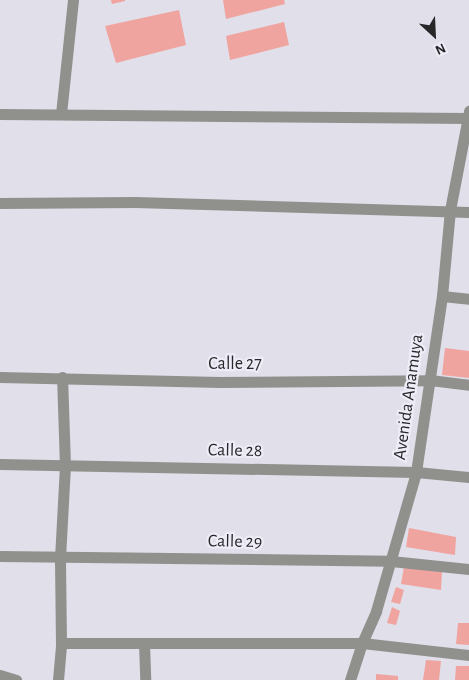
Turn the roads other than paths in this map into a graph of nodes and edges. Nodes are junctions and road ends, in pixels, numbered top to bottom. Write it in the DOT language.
graph roads {
  1 [pos="73,0"];
  2 [pos="0,114"];
  3 [pos="61,114"];
  4 [pos="469,116"];
  5 [pos="0,203"];
  6 [pos="450,210"];
  7 [pos="469,212"];
  8 [pos="442,296"];
  9 [pos="469,299"];
  10 [pos="0,377"];
  11 [pos="62,377"];
  12 [pos="430,380"];
  13 [pos="469,385"];
  14 [pos="0,464"];
  15 [pos="65,466"];
  16 [pos="416,472"];
  17 [pos="469,477"];
  18 [pos="0,556"];
  19 [pos="60,558"];
  20 [pos="391,561"];
  21 [pos="469,569"];
  22 [pos="61,642"];
  23 [pos="144,643"];
  24 [pos="362,643"];
  25 [pos="469,655"];
  26 [pos="0,675"];
  27 [pos="16,680"];
  28 [pos="58,680"];
  29 [pos="145,680"];
  30 [pos="350,680"];
  1 -- 3 [label="street"];
  2 -- 3 [label="street"];
  3 -- 4 [label="street"];
  4 -- 6 [label="street, Avenida Anamuya"];
  5 -- 6 [label="street"];
  6 -- 7 [label="street"];
  6 -- 8 [label="street, Avenida Anamuya"];
  8 -- 9 [label="street"];
  8 -- 12 [label="street, Avenida Anamuya"];
  10 -- 11 [label="street, Calle 27"];
  11 -- 12 [label="street, Calle 27"];
  11 -- 15 [label="street"];
  12 -- 13 [label="street, Calle 27"];
  12 -- 16 [label="street, Avenida Anamuya"];
  14 -- 15 [label="street, Calle 28"];
  15 -- 16 [label="street, Calle 28"];
  15 -- 19 [label="street"];
  16 -- 17 [label="street, Calle 28"];
  16 -- 20 [label="street, Avenida Anamuya"];
  18 -- 19 [label="street, Calle 29"];
  19 -- 20 [label="street, Calle 29"];
  19 -- 22 [label="street"];
  20 -- 21 [label="street, Calle 29"];
  20 -- 24 [label="street, Avenida Anamuya"];
  22 -- 23 [label="street"];
  22 -- 28 [label="street"];
  23 -- 24 [label="street"];
  23 -- 29 [label="street"];
  24 -- 25 [label="street"];
  24 -- 30 [label="street, Avenida Anamuya"];
  26 -- 27 [label="street"];
}
